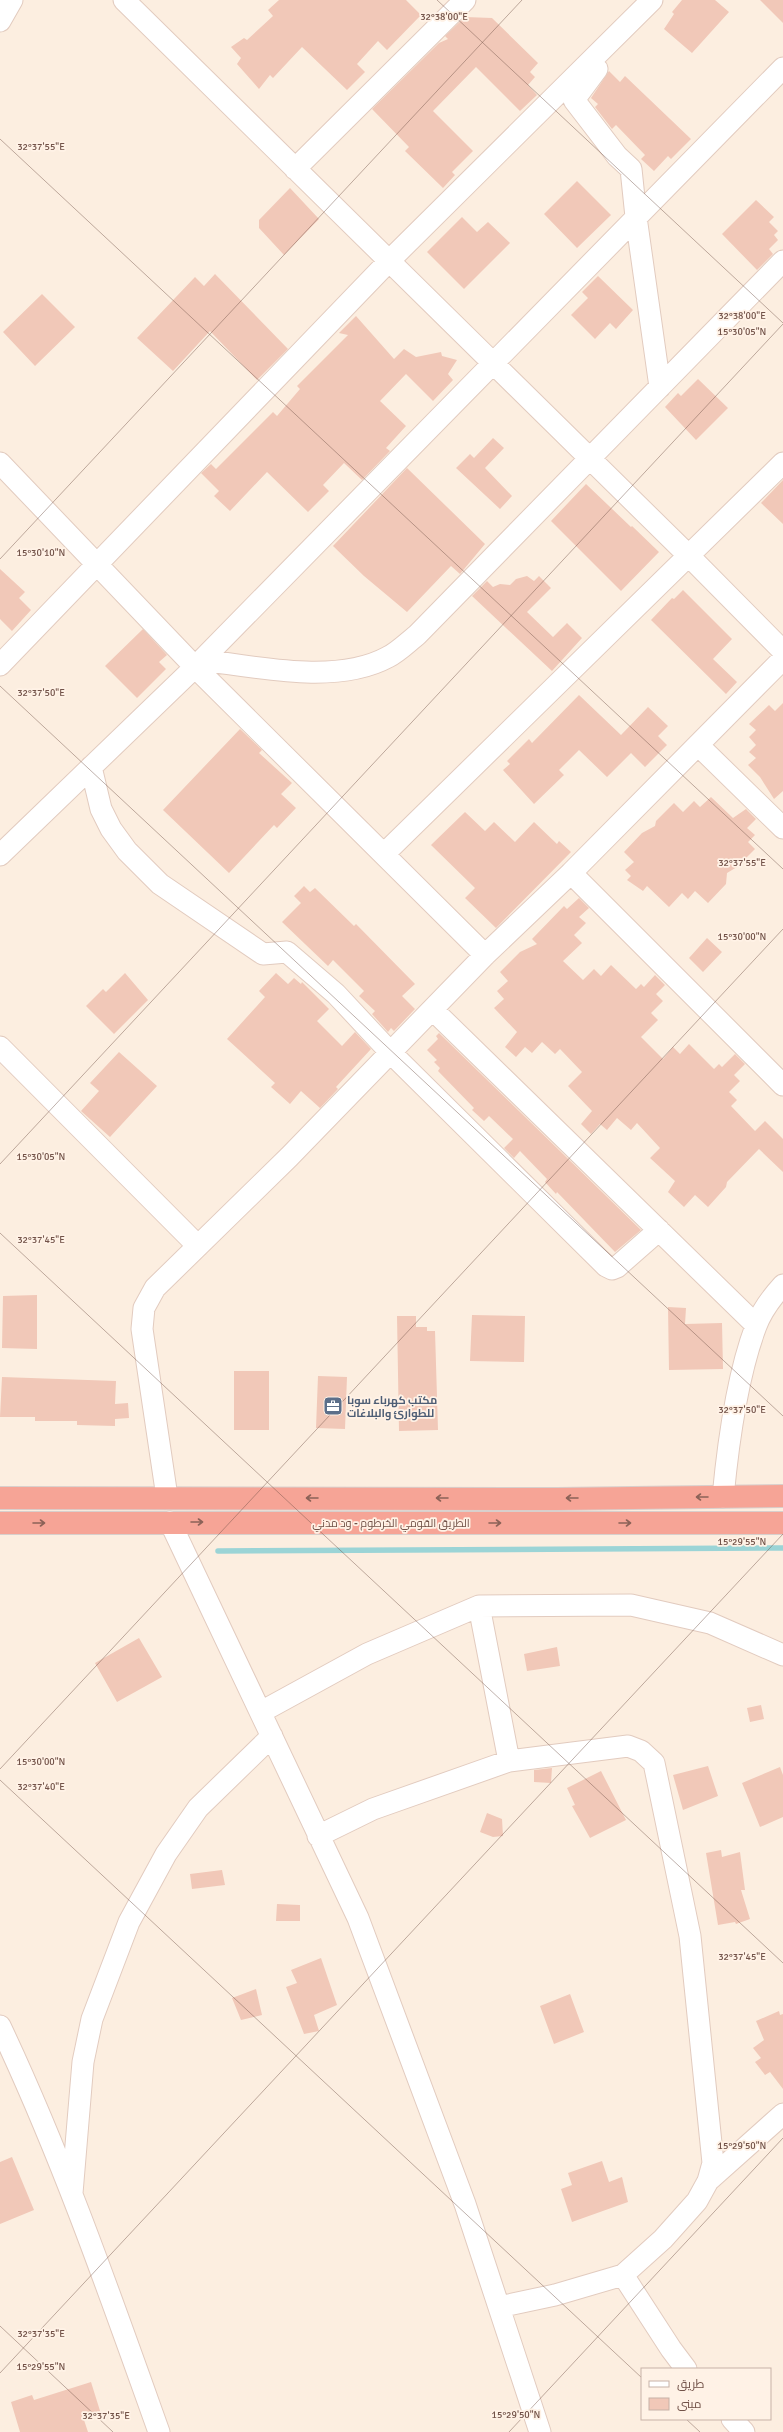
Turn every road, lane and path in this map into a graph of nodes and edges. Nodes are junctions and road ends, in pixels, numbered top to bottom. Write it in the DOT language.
graph roads {
  1 [pos="12,0"];
  2 [pos="124,0"];
  3 [pos="466,0"];
  4 [pos="652,0"];
  5 [pos="633,18"];
  6 [pos="0,21"];
  7 [pos="781,72"];
  8 [pos="295,169"];
  9 [pos="636,217"];
  10 [pos="389,261"];
  11 [pos="783,261"];
  12 [pos="493,362"];
  13 [pos="660,387"];
  14 [pos="590,458"];
  15 [pos="0,463"];
  16 [pos="783,463"];
  17 [pos="690,556"];
  18 [pos="97,564"];
  19 [pos="783,651"];
  20 [pos="783,659"];
  21 [pos="199,663"];
  22 [pos="0,665"];
  23 [pos="699,746"];
  24 [pos="91,767"];
  25 [pos="783,828"];
  26 [pos="384,854"];
  27 [pos="0,856"];
  28 [pos="571,873"];
  29 [pos="485,955"];
  30 [pos="433,1010"];
  31 [pos="0,1047"];
  32 [pos="391,1053"];
  33 [pos="783,1085"];
  34 [pos="659,1230"];
  35 [pos="198,1246"];
  36 [pos="783,1285"];
  37 [pos="756,1325"];
  38 [pos="783,1496"];
  39 [pos="167,1497"];
  40 [pos="723,1497"];
  41 [pos="0,1498"];
  42 [pos="170,1522"];
  43 [pos="0,1523"];
  44 [pos="783,1523"];
  45 [pos="479,1606"];
  46 [pos="783,1654"];
  47 [pos="261,1712"];
  48 [pos="272,1736"];
  49 [pos="509,1761"];
  50 [pos="318,1836"];
  51 [pos="0,2026"];
  52 [pos="783,2114"];
  53 [pos="708,2181"];
  54 [pos="72,2194"];
  55 [pos="623,2275"];
  56 [pos="499,2307"];
  57 [pos="685,2368"];
  58 [pos="733,2420"];
  59 [pos="159,2432"];
  60 [pos="540,2432"];
  61 [pos="744,2432"];
  1 -- 6 [label="street"];
  2 -- 8 [label="street"];
  3 -- 8 [label="street"];
  4 -- 5 [label="street"];
  5 -- 9 [label="street"];
  5 -- 10 [label="street"];
  7 -- 9 [label="street"];
  8 -- 10 [label="street"];
  9 -- 12 [label="street"];
  9 -- 13 [label="street"];
  10 -- 12 [label="street"];
  10 -- 18 [label="street"];
  11 -- 13 [label="street"];
  12 -- 14 [label="street"];
  12 -- 21 [label="street"];
  13 -- 14 [label="street"];
  14 -- 17 [label="street"];
  14 -- 21 [label="street"];
  15 -- 18 [label="street"];
  16 -- 17 [label="street"];
  17 -- 19 [label="street"];
  17 -- 26 [label="street"];
  18 -- 21 [label="street"];
  18 -- 22 [label="street"];
  20 -- 23 [label="street"];
  21 -- 24 [label="street"];
  21 -- 26 [label="street"];
  23 -- 25 [label="street"];
  23 -- 28 [label="street"];
  24 -- 27 [label="street"];
  24 -- 32 [label="street"];
  26 -- 29 [label="street"];
  28 -- 29 [label="street"];
  28 -- 33 [label="street"];
  29 -- 30 [label="street"];
  30 -- 32 [label="street"];
  30 -- 34 [label="street"];
  31 -- 35 [label="street"];
  32 -- 34 [label="street"];
  32 -- 35 [label="street"];
  34 -- 37 [label="street"];
  35 -- 39 [label="street"];
  36 -- 37 [label="street"];
  37 -- 40 [label="street"];
  38 -- 40 [label="highway"];
  40 -- 39 [label="highway, one-way"];
  39 -- 41 [label="highway"];
  43 -- 42 [label="highway, الطريق القومي الخرطوم - ود مدني, one-way"];
  42 -- 44 [label="highway, الطريق القومي الخرطوم - ود مدني, one-way"];
  42 -- 47 [label="street"];
  45 -- 46 [label="street"];
  45 -- 47 [label="street"];
  45 -- 49 [label="street"];
  47 -- 48 [label="street"];
  48 -- 50 [label="street"];
  48 -- 54 [label="street"];
  49 -- 50 [label="street"];
  49 -- 53 [label="street"];
  50 -- 56 [label="street"];
  51 -- 54 [label="street"];
  52 -- 53 [label="street"];
  53 -- 55 [label="street"];
  54 -- 59 [label="street"];
  55 -- 56 [label="street"];
  55 -- 57 [label="street"];
  56 -- 60 [label="street"];
  58 -- 61 [label="street"];
}
